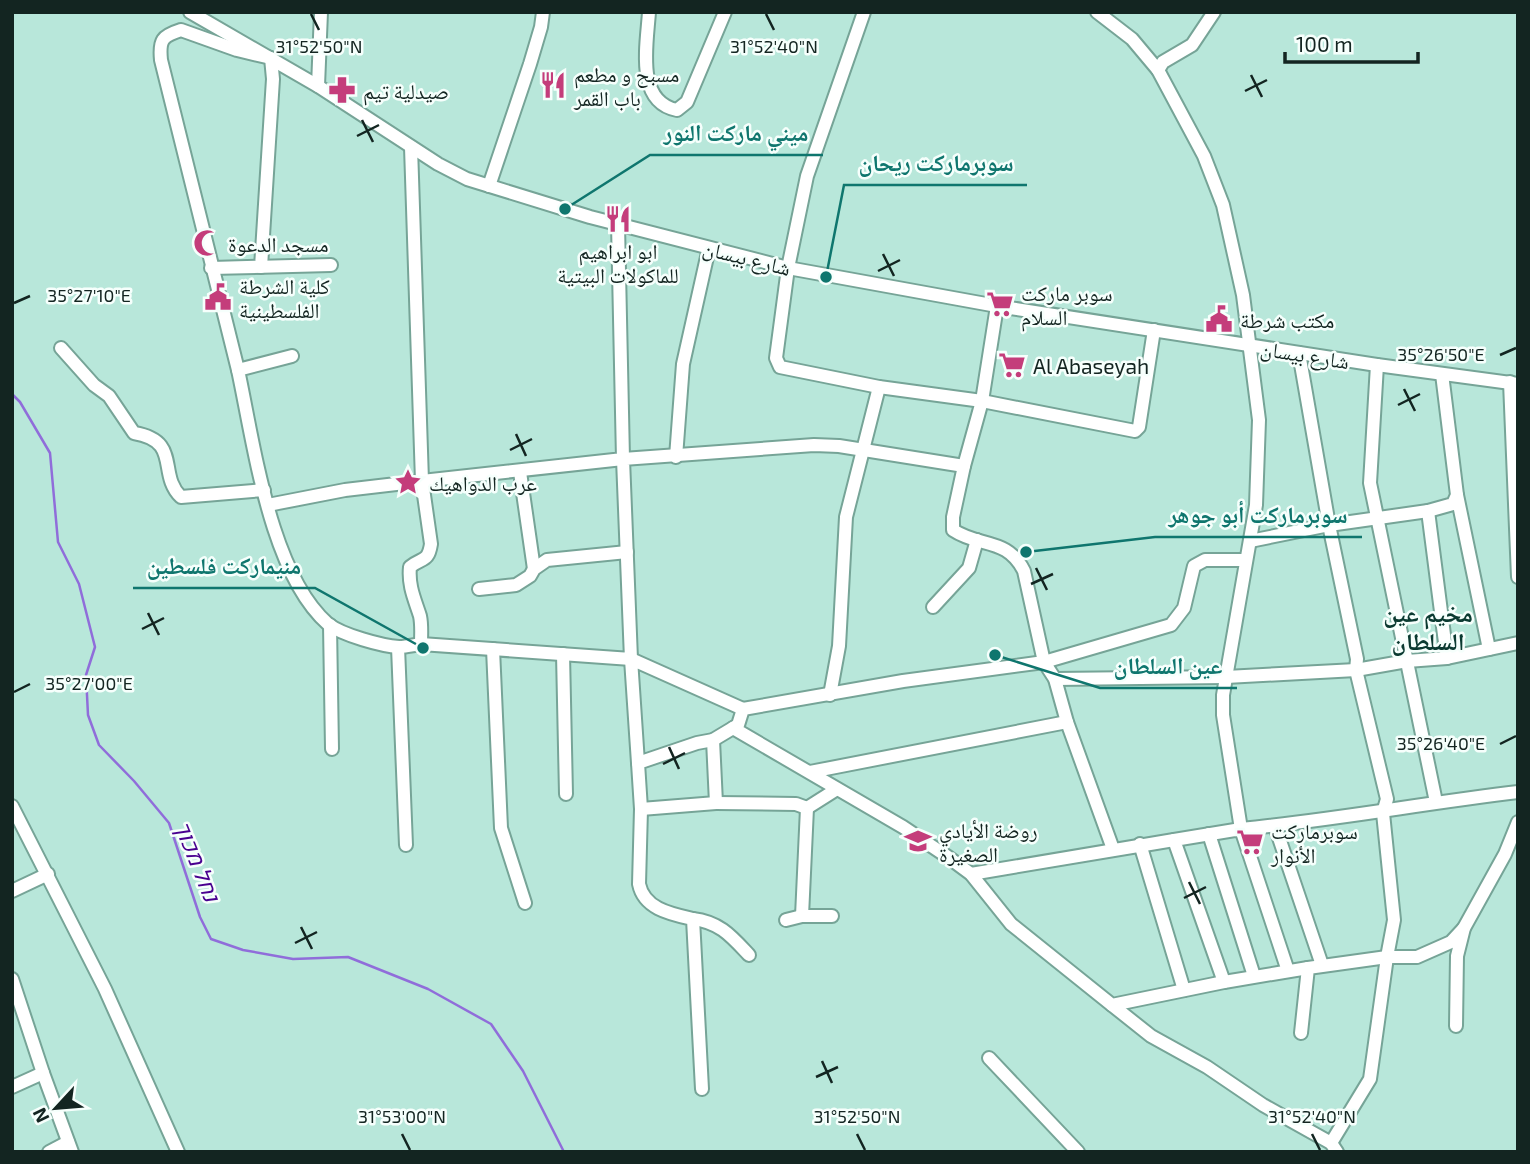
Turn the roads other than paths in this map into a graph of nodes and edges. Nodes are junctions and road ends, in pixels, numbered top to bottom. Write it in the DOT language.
graph roads {
  1 [pos="191,12"];
  2 [pos="321,12"];
  3 [pos="543,12"];
  4 [pos="649,12"];
  5 [pos="725,12"];
  6 [pos="864,12"];
  7 [pos="1097,12"];
  8 [pos="1214,12"];
  9 [pos="271,58"];
  10 [pos="1158,70"];
  11 [pos="318,86"];
  12 [pos="411,147"];
  13 [pos="489,187"];
  14 [pos="618,224"];
  15 [pos="709,248"];
  16 [pos="331,265"];
  17 [pos="261,267"];
  18 [pos="211,268"];
  19 [pos="789,268"];
  20 [pos="997,306"];
  21 [pos="1154,330"];
  22 [pos="1248,345"];
  23 [pos="61,348"];
  24 [pos="1299,353"];
  25 [pos="292,356"];
  26 [pos="1377,365"];
  27 [pos="238,370"];
  28 [pos="1442,374"];
  29 [pos="1514,383"];
  30 [pos="879,387"];
  31 [pos="982,401"];
  32 [pos="864,450"];
  33 [pos="676,457"];
  34 [pos="623,459"];
  35 [pos="964,466"];
  36 [pos="520,472"];
  37 [pos="422,481"];
  38 [pos="264,490"];
  39 [pos="1457,495"];
  40 [pos="268,505"];
  41 [pos="1428,511"];
  42 [pos="1378,519"];
  43 [pos="1329,525"];
  44 [pos="977,540"];
  45 [pos="1250,541"];
  46 [pos="627,552"];
  47 [pos="1244,560"];
  48 [pos="534,569"];
  49 [pos="1518,577"];
  50 [pos="480,589"];
  51 [pos="933,607"];
  52 [pos="330,625"];
  53 [pos="1518,643"];
  54 [pos="421,645"];
  55 [pos="398,647"];
  56 [pos="493,649"];
  57 [pos="1489,649"];
  58 [pos="563,654"];
  59 [pos="1447,658"];
  60 [pos="631,659"];
  61 [pos="1044,662"];
  62 [pos="1407,662"];
  63 [pos="1356,670"];
  64 [pos="1226,677"];
  65 [pos="1055,679"];
  66 [pos="830,695"];
  67 [pos="743,709"];
  68 [pos="1067,722"];
  69 [pos="733,728"];
  70 [pos="713,740"];
  71 [pos="332,749"];
  72 [pos="638,763"];
  73 [pos="810,772"];
  74 [pos="836,789"];
  75 [pos="1518,792"];
  76 [pos="566,794"];
  77 [pos="1436,802"];
  78 [pos="716,803"];
  79 [pos="12,806"];
  80 [pos="807,808"];
  81 [pos="642,809"];
  82 [pos="1382,813"];
  83 [pos="1518,822"];
  84 [pos="1275,825"];
  85 [pos="1241,829"];
  86 [pos="1209,834"];
  87 [pos="1174,840"];
  88 [pos="1140,844"];
  89 [pos="407,845"];
  90 [pos="1113,849"];
  91 [pos="48,874"];
  92 [pos="971,874"];
  93 [pos="12,891"];
  94 [pos="525,903"];
  95 [pos="802,916"];
  96 [pos="832,916"];
  97 [pos="693,919"];
  98 [pos="786,920"];
  99 [pos="1464,928"];
  100 [pos="749,956"];
  101 [pos="1387,957"];
  102 [pos="1322,965"];
  103 [pos="1308,968"];
  104 [pos="1288,971"];
  105 [pos="1254,976"];
  106 [pos="12,979"];
  107 [pos="1224,982"];
  108 [pos="1184,990"];
  109 [pos="1112,1004"];
  110 [pos="1456,1026"];
  111 [pos="1301,1033"];
  112 [pos="989,1058"];
  113 [pos="43,1073"];
  114 [pos="12,1087"];
  115 [pos="702,1089"];
  116 [pos="70,1147"];
  117 [pos="1334,1147"];
  118 [pos="49,1152"];
  119 [pos="178,1152"];
  120 [pos="1078,1152"];
  1 -- 9 [label="street, شارع بيسان"];
  2 -- 11 [label="street"];
  3 -- 13 [label="street"];
  4 -- 5 [label="street"];
  6 -- 19 [label="street"];
  7 -- 10 [label="street"];
  8 -- 10 [label="street"];
  9 -- 11 [label="street, شارع بيسان"];
  9 -- 17 [label="street"];
  9 -- 18 [label="street"];
  10 -- 22 [label="street"];
  11 -- 12 [label="street, شارع بيسان"];
  12 -- 13 [label="street, شارع بيسان"];
  12 -- 37 [label="street"];
  13 -- 14 [label="street, شارع بيسان"];
  14 -- 15 [label="street, شارع بيسان"];
  14 -- 34 [label="street"];
  15 -- 19 [label="street, شارع بيسان"];
  15 -- 33 [label="street"];
  16 -- 17 [label="street"];
  17 -- 18 [label="street"];
  18 -- 27 [label="street"];
  19 -- 20 [label="street, شارع بيسان"];
  19 -- 30 [label="street"];
  20 -- 21 [label="street, شارع بيسان"];
  20 -- 31 [label="street"];
  21 -- 22 [label="street, شارع بيسان"];
  21 -- 31 [label="street"];
  22 -- 24 [label="street, شارع بيسان"];
  22 -- 45 [label="street"];
  23 -- 38 [label="street"];
  24 -- 26 [label="street, شارع بيسان"];
  24 -- 43 [label="street"];
  25 -- 27 [label="street"];
  26 -- 28 [label="street, شارع بيسان"];
  26 -- 42 [label="street"];
  27 -- 38 [label="street"];
  28 -- 29 [label="street, شارع بيسان"];
  28 -- 39 [label="street"];
  29 -- 49 [label="street"];
  30 -- 31 [label="street"];
  30 -- 32 [label="street"];
  31 -- 35 [label="street"];
  32 -- 33 [label="street"];
  32 -- 35 [label="street"];
  32 -- 66 [label="street"];
  33 -- 34 [label="street"];
  34 -- 36 [label="street"];
  34 -- 46 [label="street"];
  35 -- 44 [label="street"];
  36 -- 37 [label="street"];
  36 -- 48 [label="street"];
  37 -- 40 [label="street"];
  37 -- 54 [label="street"];
  38 -- 40 [label="street"];
  39 -- 41 [label="street"];
  39 -- 57 [label="street"];
  40 -- 52 [label="street"];
  41 -- 42 [label="street"];
  41 -- 59 [label="street"];
  42 -- 43 [label="street"];
  42 -- 62 [label="street"];
  43 -- 45 [label="street"];
  43 -- 63 [label="street"];
  44 -- 51 [label="street"];
  44 -- 61 [label="street"];
  45 -- 47 [label="street"];
  46 -- 48 [label="street"];
  46 -- 60 [label="street"];
  47 -- 61 [label="street"];
  47 -- 64 [label="street"];
  48 -- 50 [label="street"];
  52 -- 55 [label="street"];
  52 -- 71 [label="street"];
  53 -- 57 [label="street"];
  54 -- 55 [label="street"];
  54 -- 56 [label="street"];
  55 -- 89 [label="street"];
  56 -- 58 [label="street"];
  56 -- 94 [label="street"];
  57 -- 59 [label="street"];
  58 -- 60 [label="street"];
  58 -- 76 [label="street"];
  59 -- 62 [label="street"];
  60 -- 67 [label="street"];
  60 -- 72 [label="street"];
  61 -- 65 [label="street"];
  61 -- 66 [label="street"];
  62 -- 63 [label="street"];
  62 -- 77 [label="street"];
  63 -- 64 [label="street"];
  63 -- 82 [label="street"];
  64 -- 65 [label="street"];
  64 -- 85 [label="street"];
  65 -- 68 [label="street"];
  66 -- 67 [label="street"];
  67 -- 69 [label="street"];
  68 -- 73 [label="street"];
  68 -- 90 [label="street"];
  69 -- 70 [label="street"];
  69 -- 73 [label="street"];
  70 -- 72 [label="street"];
  70 -- 78 [label="street"];
  72 -- 81 [label="street"];
  73 -- 74 [label="street"];
  74 -- 80 [label="street"];
  74 -- 92 [label="street"];
  75 -- 77 [label="street"];
  77 -- 82 [label="street"];
  78 -- 80 [label="street"];
  78 -- 81 [label="street"];
  79 -- 91 [label="street"];
  80 -- 95 [label="street"];
  81 -- 97 [label="street"];
  82 -- 84 [label="street"];
  82 -- 101 [label="street"];
  83 -- 99 [label="street"];
  84 -- 85 [label="street"];
  84 -- 102 [label="street"];
  85 -- 86 [label="street"];
  85 -- 104 [label="street"];
  86 -- 87 [label="street"];
  86 -- 105 [label="street"];
  87 -- 88 [label="street"];
  87 -- 107 [label="street"];
  88 -- 90 [label="street"];
  88 -- 108 [label="street"];
  90 -- 92 [label="street"];
  91 -- 93 [label="street"];
  91 -- 119 [label="street"];
  92 -- 109 [label="street"];
  95 -- 96 [label="street"];
  95 -- 98 [label="street"];
  97 -- 100 [label="street"];
  97 -- 115 [label="street"];
  99 -- 101 [label="street"];
  99 -- 110 [label="street"];
  101 -- 102 [label="street"];
  101 -- 117 [label="street"];
  102 -- 103 [label="street"];
  103 -- 104 [label="street"];
  103 -- 111 [label="street"];
  104 -- 105 [label="street"];
  105 -- 107 [label="street"];
  106 -- 113 [label="street"];
  107 -- 108 [label="street"];
  108 -- 109 [label="street"];
  109 -- 117 [label="street"];
  112 -- 120 [label="street"];
  113 -- 114 [label="street"];
  113 -- 116 [label="street"];
  116 -- 118 [label="street"];
}
